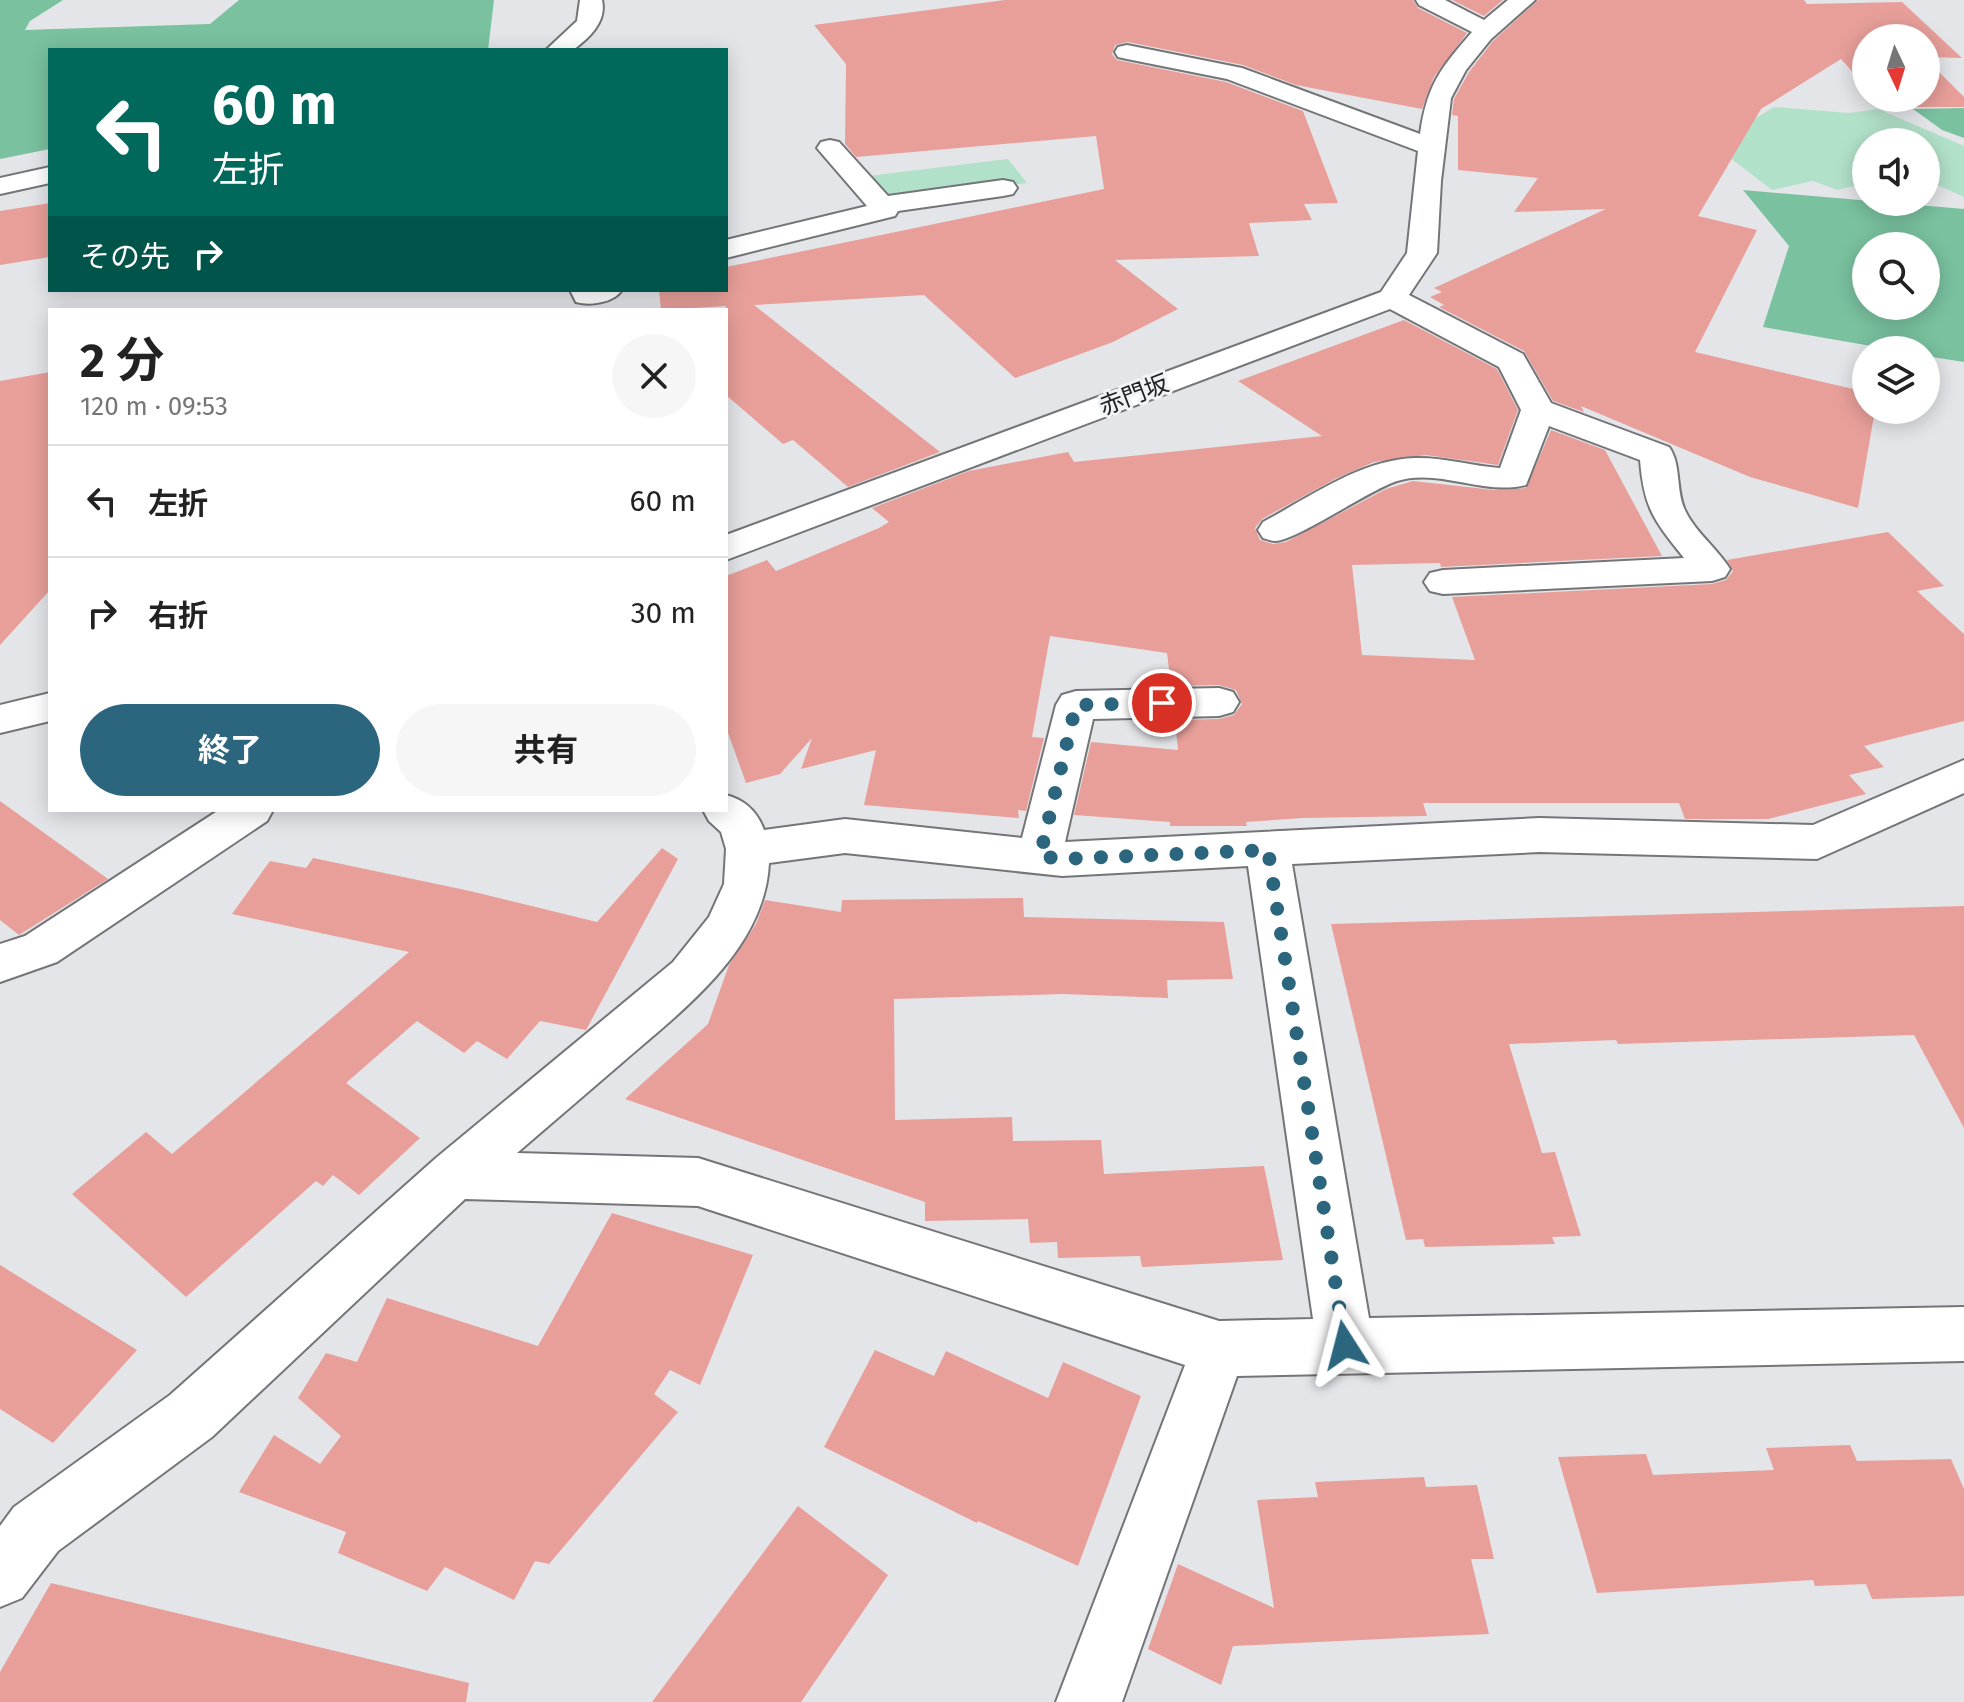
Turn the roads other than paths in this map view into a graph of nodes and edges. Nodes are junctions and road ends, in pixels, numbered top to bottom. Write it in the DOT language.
graph roads {
  1 [pos="591,0"];
  2 [pos="1427,0"];
  3 [pos="1524,0"];
  4 [pos="1487,31"];
  5 [pos="560,48"];
  6 [pos="1127,52"];
  7 [pos="1431,147"];
  8 [pos="830,148"];
  9 [pos="48,175"];
  10 [pos="0,186"];
  11 [pos="1003,188"];
  12 [pos="881,205"];
  13 [pos="728,249"];
  14 [pos="1392,298"];
  15 [pos="1538,410"];
  16 [pos="1276,530"];
  17 [pos="728,547"];
  18 [pos="1443,582"];
  19 [pos="1219,702"];
  20 [pos="48,707"];
  21 [pos="0,719"];
  22 [pos="1964,775"];
  23 [pos="249,812"];
  24 [pos="736,830"];
  25 [pos="1268,850"];
  26 [pos="1040,856"];
  27 [pos="0,963"];
  28 [pos="454,1175"];
  29 [pos="1964,1334"];
  30 [pos="1345,1345"];
  31 [pos="1219,1349"];
  32 [pos="0,1576"];
  33 [pos="1089,1702"];
  1 -- 5 [label="street"];
  2 -- 4 [label="street"];
  3 -- 4 [label="street"];
  4 -- 7 [label="street"];
  6 -- 7 [label="street"];
  7 -- 14 [label="street"];
  8 -- 12 [label="street"];
  9 -- 10 [label="street"];
  11 -- 12 [label="street"];
  12 -- 13 [label="street"];
  14 -- 15 [label="street"];
  14 -- 17 [label="street, 赤門坂"];
  15 -- 16 [label="street"];
  15 -- 18 [label="street"];
  19 -- 26 [label="street"];
  20 -- 21 [label="street"];
  22 -- 25 [label="street"];
  23 -- 27 [label="street"];
  24 -- 26 [label="street"];
  24 -- 28 [label="street"];
  25 -- 26 [label="street"];
  25 -- 30 [label="street"];
  28 -- 31 [label="street"];
  28 -- 32 [label="street"];
  29 -- 30 [label="street"];
  30 -- 31 [label="street"];
  31 -- 33 [label="street"];
}
